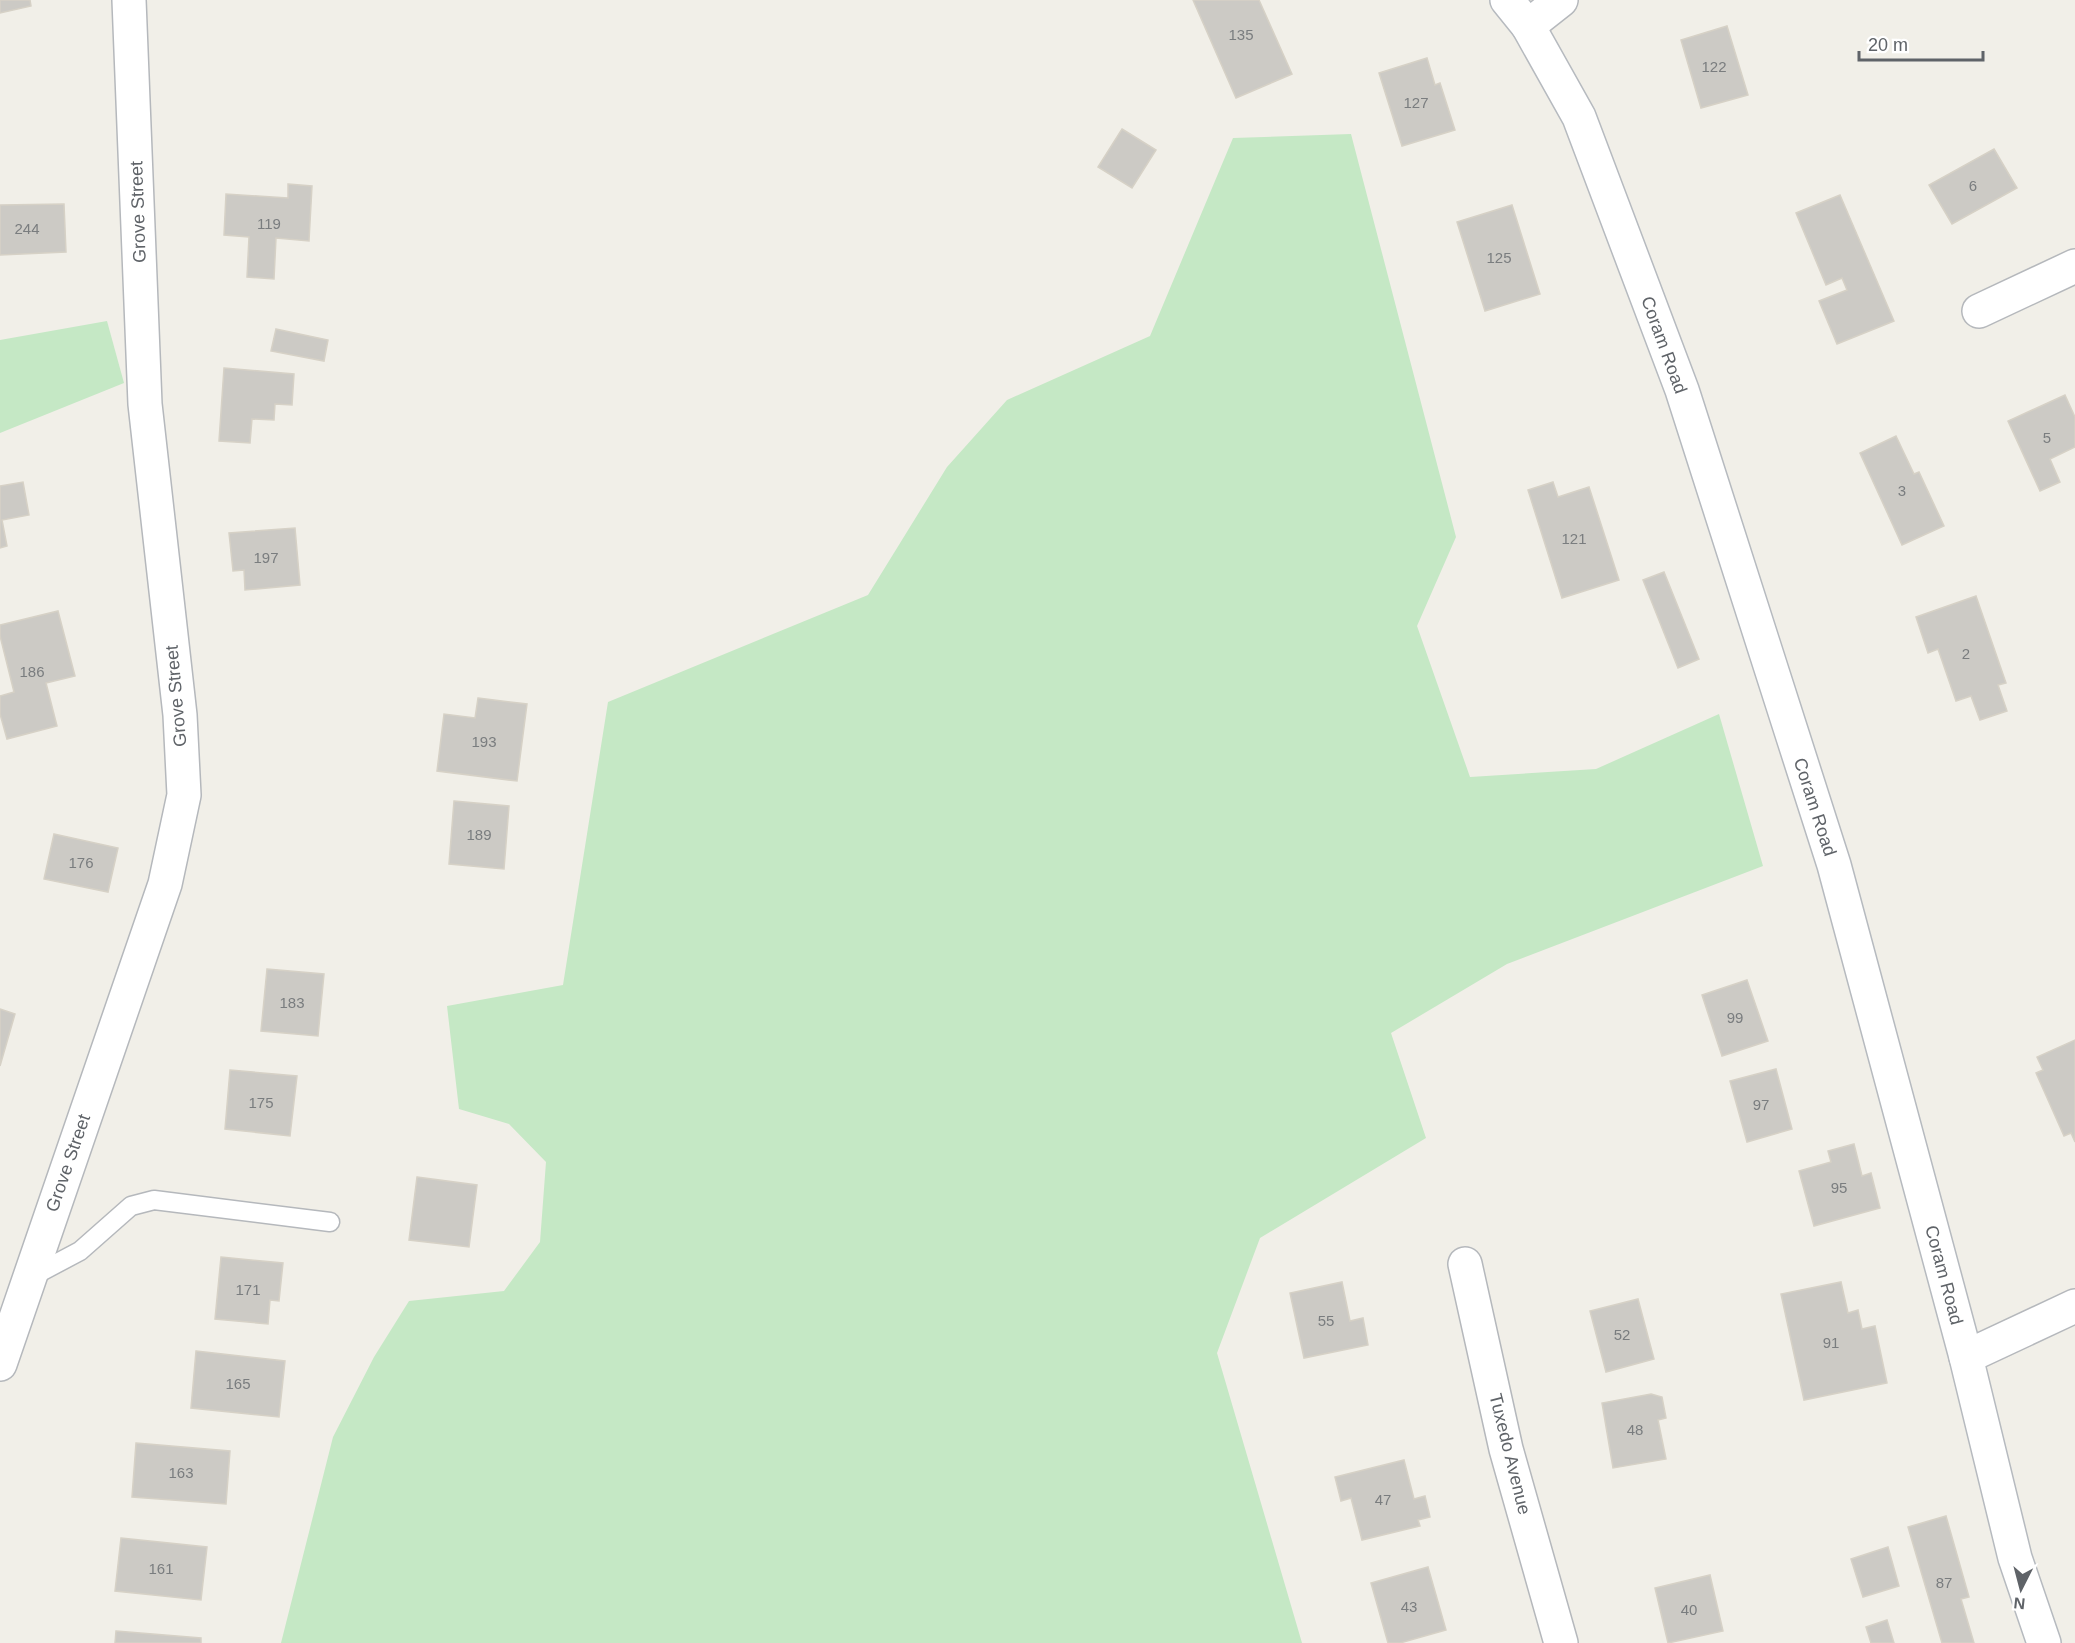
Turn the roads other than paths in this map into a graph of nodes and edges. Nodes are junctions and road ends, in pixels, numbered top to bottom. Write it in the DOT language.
graph roads {
  1 [pos="129,0"];
  2 [pos="1507,0"];
  3 [pos="1561,0"];
  4 [pos="1528,26"];
  5 [pos="2075,266"];
  6 [pos="1979,310"];
  7 [pos="330,1222"];
  8 [pos="1465,1264"];
  9 [pos="29,1278"];
  10 [pos="2075,1306"];
  11 [pos="1966,1357"];
  12 [pos="0,1364"];
  13 [pos="1561,1643"];
  14 [pos="2044,1643"];
  1 -- 9 [label="street, Grove Street"];
  2 -- 4 [label="street, Coram Road"];
  3 -- 4 [label="street"];
  4 -- 11 [label="street, Coram Road"];
  5 -- 6 [label="street"];
  7 -- 9 [label="lane"];
  8 -- 13 [label="street, Tuxedo Avenue"];
  9 -- 12 [label="street, Grove Street"];
  10 -- 11 [label="street"];
  11 -- 14 [label="street, Coram Road"];
}
